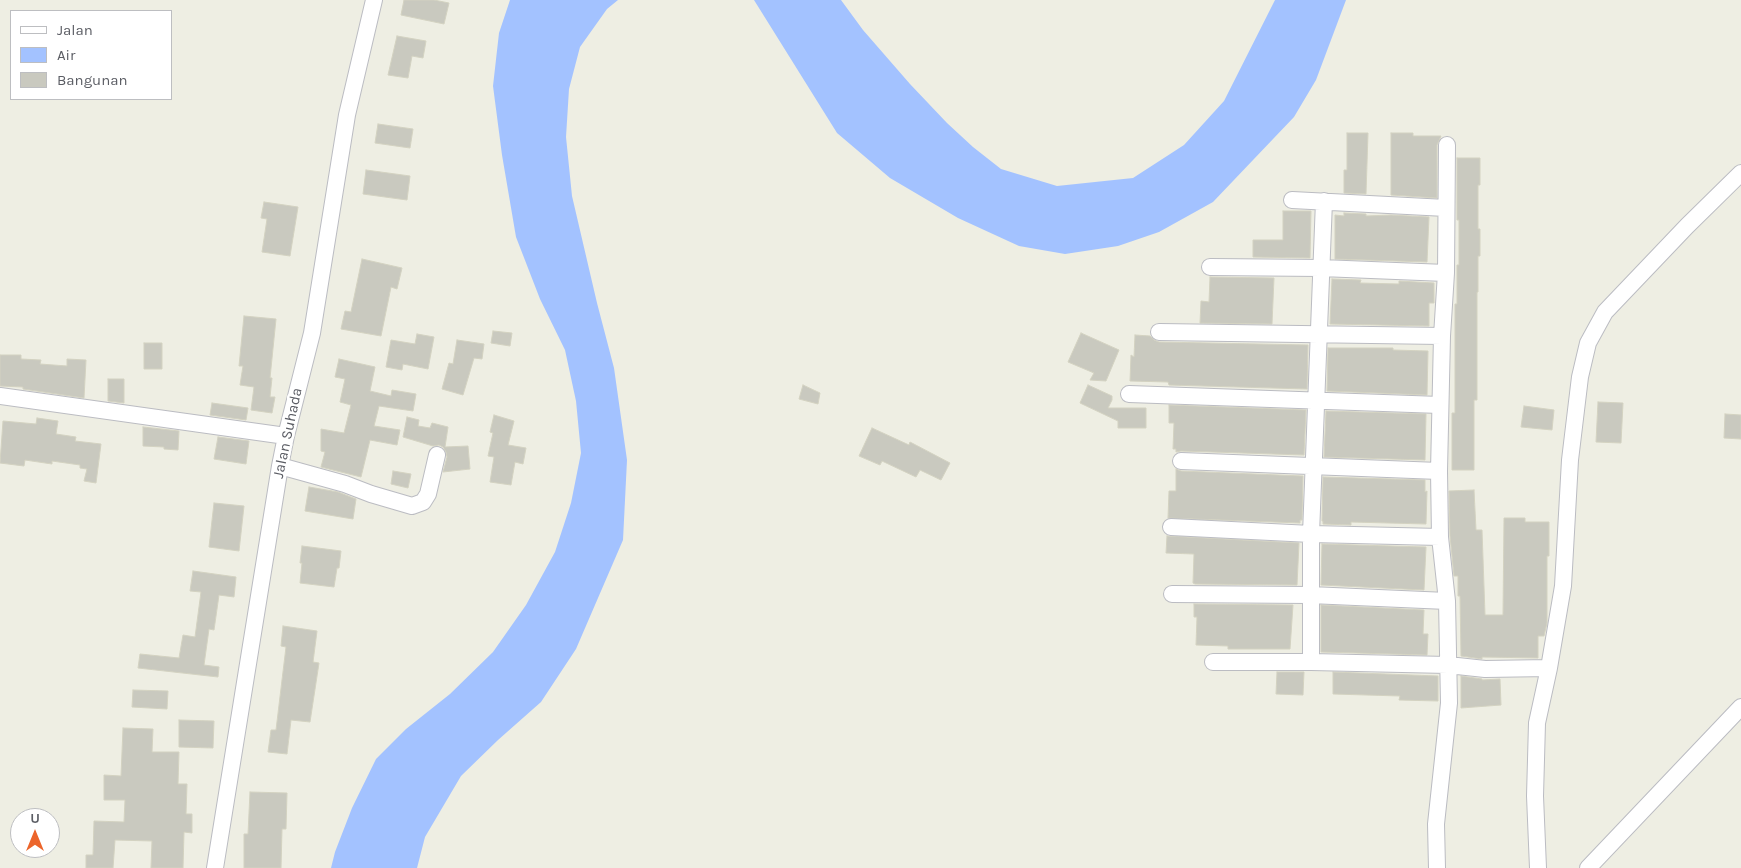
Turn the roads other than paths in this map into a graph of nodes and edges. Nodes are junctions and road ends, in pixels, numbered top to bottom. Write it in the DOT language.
graph roads {
  1 [pos="374,0"];
  2 [pos="1447,145"];
  3 [pos="1741,174"];
  4 [pos="1292,200"];
  5 [pos="1324,201"];
  6 [pos="1446,208"];
  7 [pos="1210,267"];
  8 [pos="1321,268"];
  9 [pos="1446,273"];
  10 [pos="1159,332"];
  11 [pos="1319,335"];
  12 [pos="1442,336"];
  13 [pos="1130,394"];
  14 [pos="0,396"];
  15 [pos="1316,400"];
  16 [pos="1440,404"];
  17 [pos="286,436"];
  18 [pos="436,454"];
  19 [pos="1181,461"];
  20 [pos="280,466"];
  21 [pos="1315,466"];
  22 [pos="1439,471"];
  23 [pos="1171,526"];
  24 [pos="1311,534"];
  25 [pos="1440,537"];
  26 [pos="1172,594"];
  27 [pos="1310,595"];
  28 [pos="1447,601"];
  29 [pos="1213,662"];
  30 [pos="1311,662"];
  31 [pos="1448,665"];
  32 [pos="1549,668"];
  33 [pos="1741,708"];
  34 [pos="215,868"];
  35 [pos="1437,868"];
  36 [pos="1538,868"];
  37 [pos="1588,868"];
  1 -- 17 [label="street, Jalan Suhada"];
  2 -- 6 [label="street"];
  3 -- 32 [label="street"];
  4 -- 5 [label="street"];
  5 -- 6 [label="street"];
  5 -- 8 [label="street"];
  6 -- 9 [label="street"];
  7 -- 8 [label="street"];
  8 -- 9 [label="street"];
  8 -- 11 [label="street"];
  9 -- 12 [label="street"];
  10 -- 11 [label="street"];
  11 -- 12 [label="street"];
  11 -- 15 [label="street"];
  12 -- 16 [label="street"];
  13 -- 15 [label="street"];
  14 -- 17 [label="street"];
  15 -- 16 [label="street"];
  15 -- 21 [label="street"];
  16 -- 22 [label="street"];
  17 -- 20 [label="street, Jalan Suhada"];
  18 -- 20 [label="street"];
  19 -- 21 [label="street"];
  20 -- 34 [label="street, Jalan Suhada"];
  21 -- 22 [label="street"];
  21 -- 24 [label="street"];
  22 -- 25 [label="street"];
  23 -- 24 [label="street"];
  24 -- 25 [label="street"];
  24 -- 27 [label="street"];
  25 -- 28 [label="street"];
  26 -- 27 [label="street"];
  27 -- 28 [label="street"];
  27 -- 30 [label="street"];
  28 -- 31 [label="street"];
  29 -- 30 [label="street"];
  30 -- 31 [label="street"];
  31 -- 32 [label="street"];
  31 -- 35 [label="street"];
  32 -- 36 [label="street"];
  33 -- 37 [label="street"];
}
